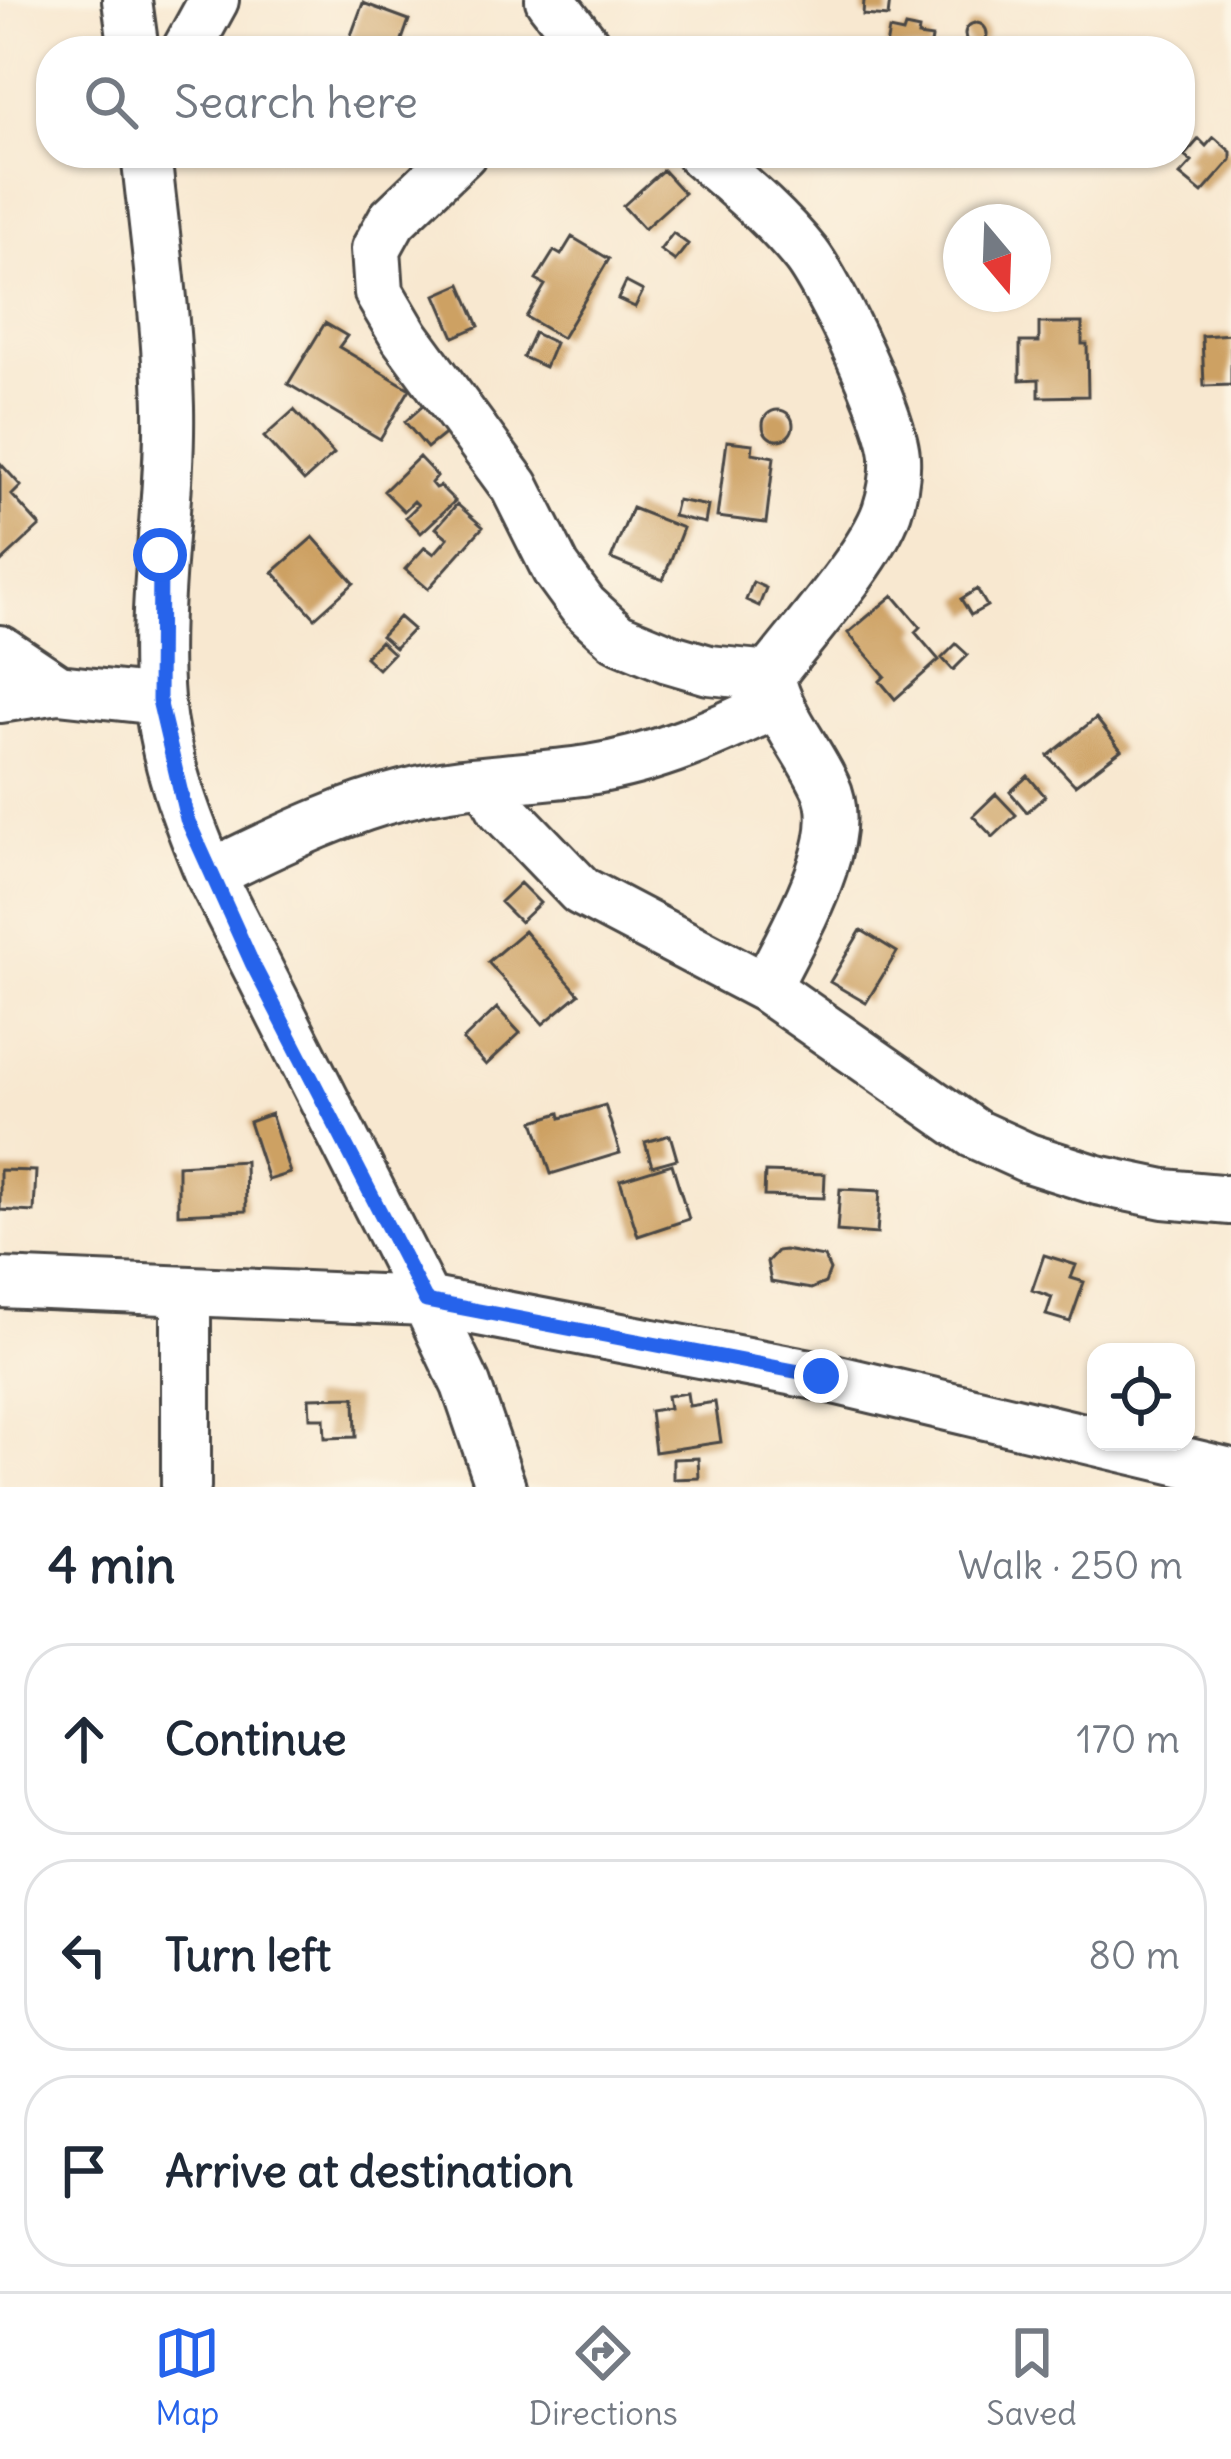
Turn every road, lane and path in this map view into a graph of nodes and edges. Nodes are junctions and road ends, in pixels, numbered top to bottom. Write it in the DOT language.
graph roads {
  1 [pos="127,0"];
  2 [pos="214,0"];
  3 [pos="550,0"];
  4 [pos="132,36"];
  5 [pos="194,36"];
  6 [pos="572,36"];
  7 [pos="147,168"];
  8 [pos="446,168"];
  9 [pos="717,168"];
  10 [pos="0,650"];
  11 [pos="58,689"];
  12 [pos="774,690"];
  13 [pos="0,698"];
  14 [pos="159,700"];
  15 [pos="488,783"];
  16 [pos="210,874"];
  17 [pos="766,988"];
  18 [pos="1231,1200"];
  19 [pos="0,1283"];
  20 [pos="186,1292"];
  21 [pos="426,1301"];
  22 [pos="1231,1473"];
  23 [pos="186,1487"];
  24 [pos="501,1487"];
  1 -- 4 [label="street"];
  2 -- 5 [label="street"];
  3 -- 6 [label="street"];
  7 -- 14 [label="street"];
  8 -- 12 [label="street"];
  9 -- 12 [label="street"];
  10 -- 11 [label="street"];
  11 -- 13 [label="street"];
  11 -- 14 [label="street"];
  12 -- 15 [label="street"];
  12 -- 17 [label="street"];
  14 -- 16 [label="street"];
  15 -- 16 [label="street"];
  15 -- 17 [label="street"];
  16 -- 21 [label="street"];
  17 -- 18 [label="street"];
  19 -- 20 [label="street"];
  20 -- 21 [label="street"];
  20 -- 23 [label="street"];
  21 -- 22 [label="street"];
  21 -- 24 [label="street"];
}
